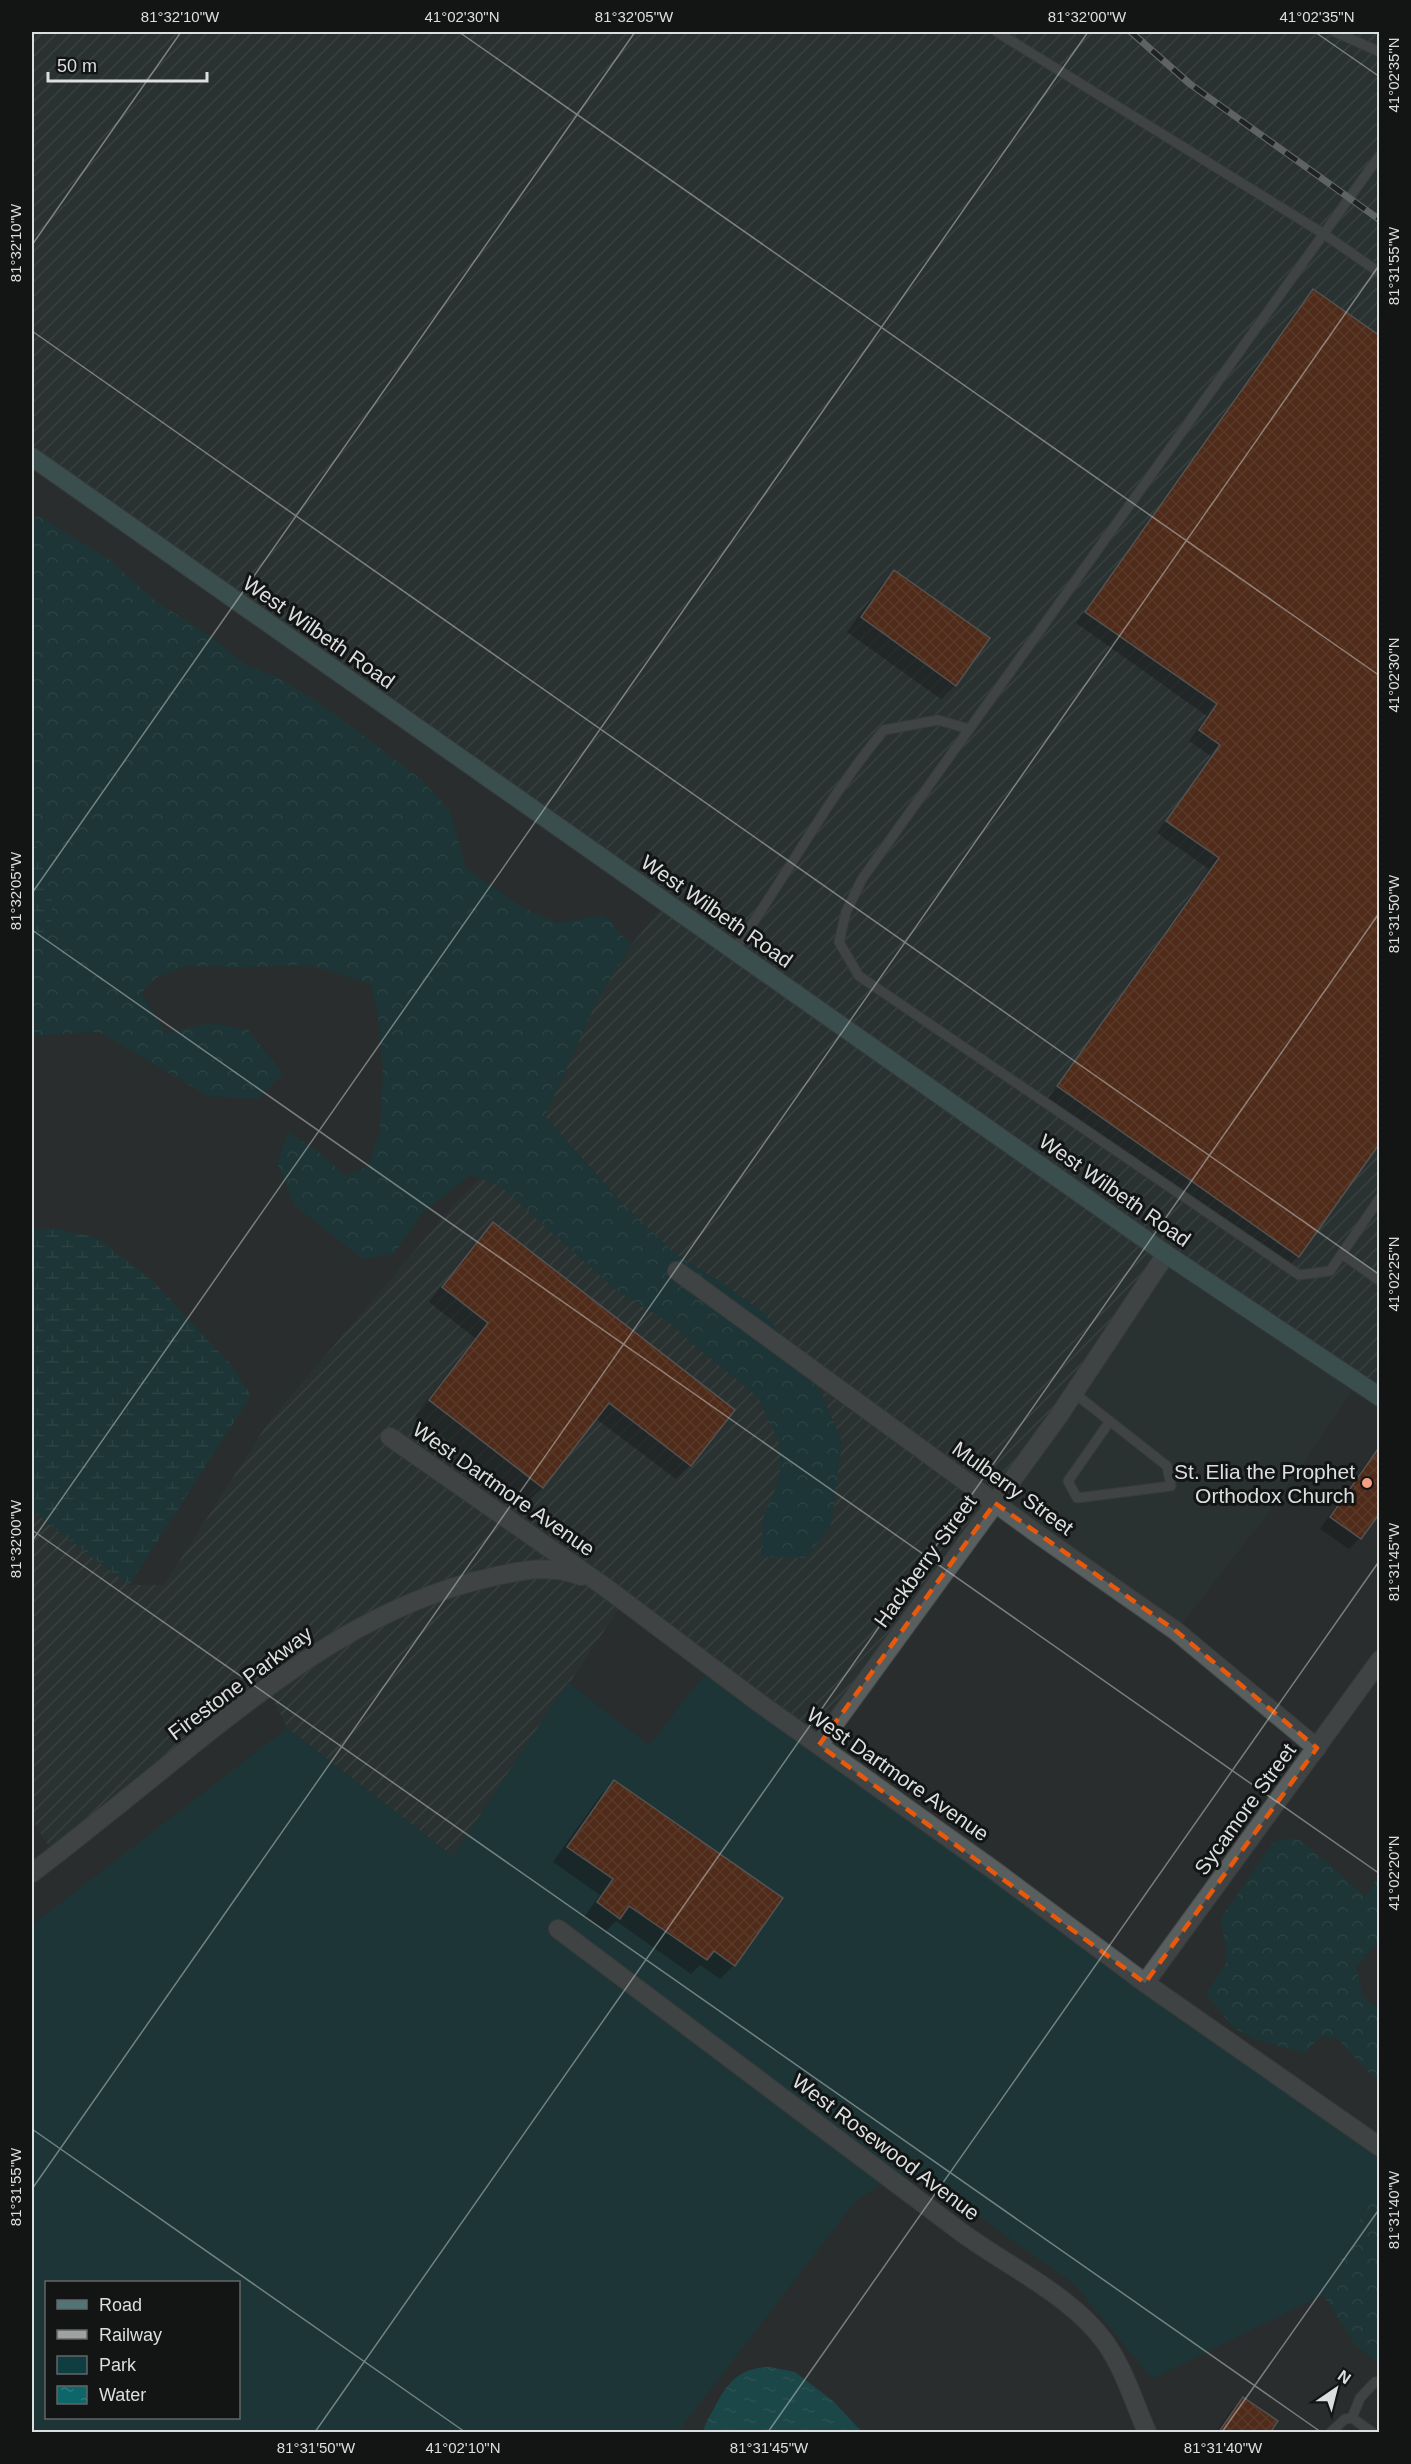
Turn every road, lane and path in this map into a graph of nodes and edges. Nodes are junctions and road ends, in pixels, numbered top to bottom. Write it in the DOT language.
graph roads {
  1 [pos="997,32"];
  2 [pos="1335,32"];
  3 [pos="1380,52"];
  4 [pos="1380,155"];
  5 [pos="1324,234"];
  6 [pos="1380,273"];
  7 [pos="32,457"];
  8 [pos="969,729"];
  9 [pos="734,950"];
  10 [pos="1378,1202"];
  11 [pos="1167,1254"];
  12 [pos="1342,1254"];
  13 [pos="676,1271"];
  14 [pos="1380,1281"];
  15 [pos="1074,1394"];
  16 [pos="1380,1397"];
  17 [pos="1110,1421"];
  18 [pos="390,1437"];
  19 [pos="995,1503"];
  20 [pos="604,1587"];
  21 [pos="1380,1660"];
  22 [pos="819,1745"];
  23 [pos="1317,1748"];
  24 [pos="32,1873"];
  25 [pos="558,1929"];
  26 [pos="1145,1983"];
  27 [pos="1378,2141"];
  28 [pos="1380,2382"];
  29 [pos="1352,2418"];
  30 [pos="1147,2433"];
  31 [pos="1331,2433"];
  32 [pos="1372,2433"];
  1 -- 5 [label="lane"];
  2 -- 3 [label="lane"];
  4 -- 5 [label="lane"];
  5 -- 6 [label="lane"];
  5 -- 8 [label="lane"];
  7 -- 9 [label="main road, West Wilbeth Road"];
  8 -- 9 [label="lane"];
  8 -- 12 [label="lane"];
  9 -- 11 [label="main road, West Wilbeth Road"];
  10 -- 12 [label="lane"];
  11 -- 15 [label="street, Hackberry Street"];
  11 -- 16 [label="main road, West Wilbeth Road"];
  12 -- 14 [label="lane"];
  13 -- 19 [label="street, Mulberry Street"];
  15 -- 17 [label="lane"];
  15 -- 19 [label="street, Hackberry Street"];
  17 -- 17 [label="lane"];
  18 -- 20 [label="street, West Dartmore Avenue"];
  19 -- 22 [label="street, Hackberry Street"];
  19 -- 23 [label="street, Mulberry Street"];
  20 -- 22 [label="street, West Dartmore Avenue"];
  20 -- 24 [label="street, Firestone Parkway"];
  21 -- 23 [label="street, Sycamore Street"];
  22 -- 26 [label="street, West Dartmore Avenue"];
  23 -- 26 [label="street, Sycamore Street"];
  25 -- 30 [label="street, West Rosewood Avenue"];
  26 -- 27 [label="street, West Dartmore Avenue"];
  28 -- 29 [label="lane"];
  29 -- 31 [label="lane"];
  29 -- 32 [label="lane"];
}
